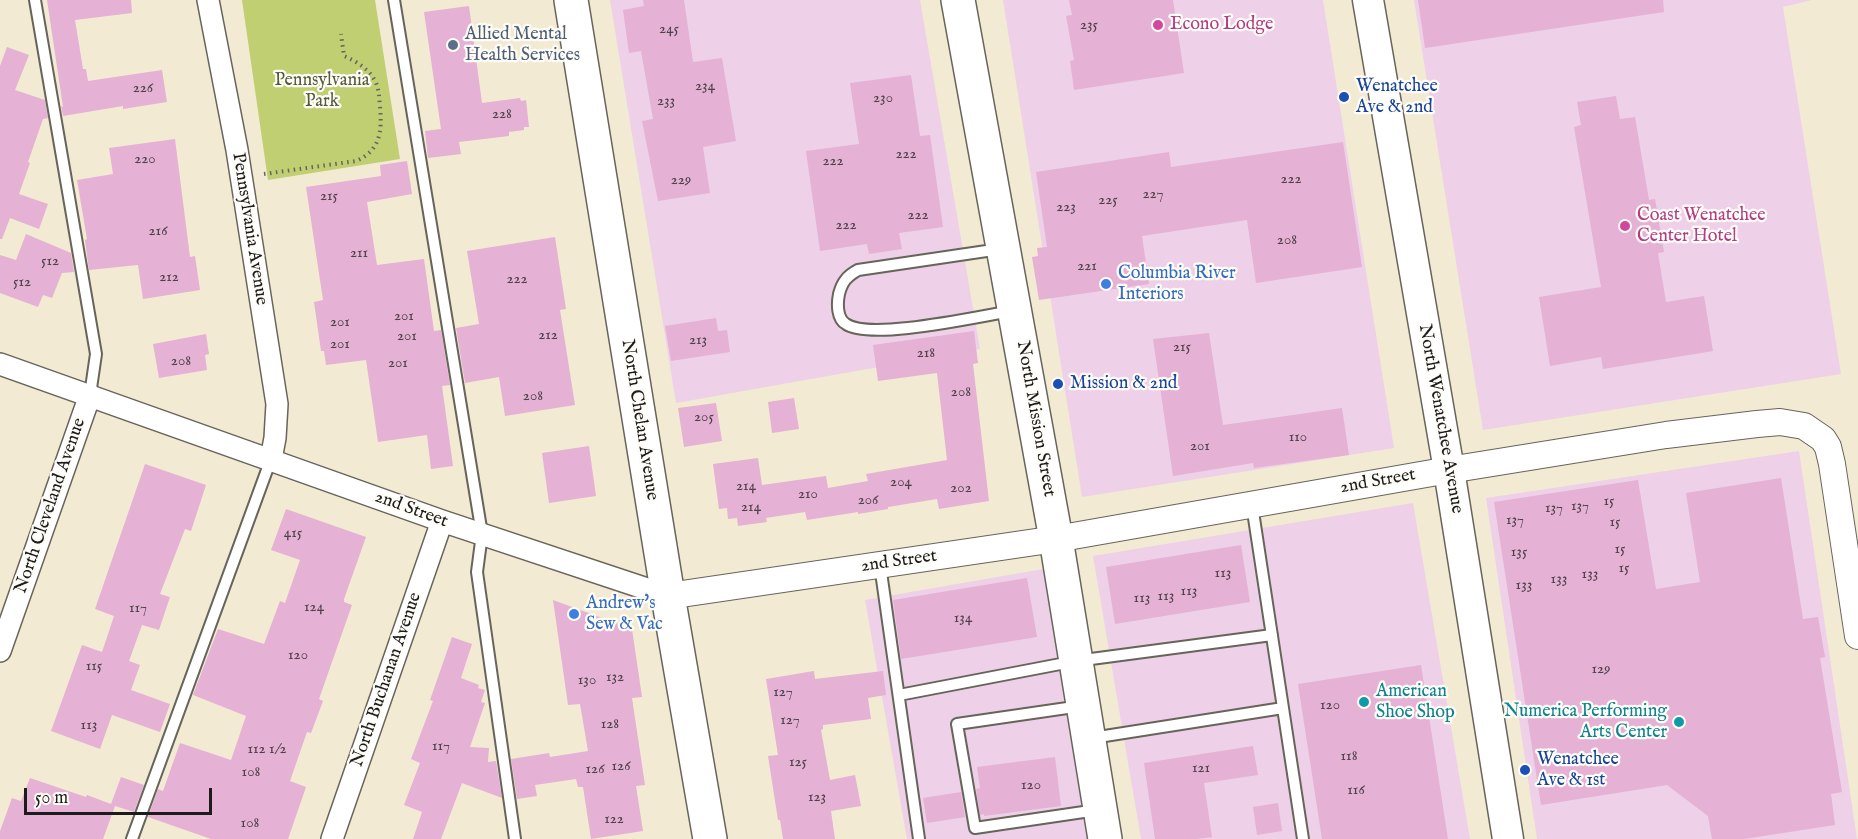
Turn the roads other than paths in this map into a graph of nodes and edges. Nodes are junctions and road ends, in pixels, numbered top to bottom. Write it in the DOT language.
graph roads {
  1 [pos="35,0"];
  2 [pos="208,0"];
  3 [pos="394,0"];
  4 [pos="571,0"];
  5 [pos="958,0"];
  6 [pos="1368,0"];
  7 [pos="1004,249"];
  8 [pos="1015,310"];
  9 [pos="0,364"];
  10 [pos="90,395"];
  11 [pos="271,459"];
  12 [pos="1449,470"];
  13 [pos="1252,504"];
  14 [pos="442,521"];
  15 [pos="482,534"];
  16 [pos="1056,539"];
  17 [pos="880,565"];
  18 [pos="668,596"];
  19 [pos="1272,635"];
  20 [pos="1858,636"];
  21 [pos="0,651"];
  22 [pos="1076,661"];
  23 [pos="899,694"];
  24 [pos="1084,706"];
  25 [pos="1283,708"];
  26 [pos="1089,739"];
  27 [pos="1103,824"];
  28 [pos="132,839"];
  29 [pos="332,839"];
  30 [pos="515,839"];
  31 [pos="710,839"];
  32 [pos="919,839"];
  33 [pos="1303,839"];
  34 [pos="1508,839"];
  1 -- 10 [label="lane"];
  2 -- 11 [label="street, Pennsylvania Avenue"];
  3 -- 15 [label="lane"];
  4 -- 18 [label="main road, North Chelan Avenue"];
  5 -- 7 [label="main road, North Mission Street"];
  6 -- 12 [label="main road, North Wenatchee Avenue"];
  7 -- 8 [label="main road, North Mission Street"];
  7 -- 8 [label="lane"];
  8 -- 16 [label="main road, North Mission Street"];
  9 -- 10 [label="street, 2nd Street"];
  10 -- 11 [label="street, 2nd Street"];
  10 -- 21 [label="street, North Cleveland Avenue"];
  11 -- 14 [label="street, 2nd Street"];
  11 -- 28 [label="lane"];
  12 -- 13 [label="street, 2nd Street"];
  12 -- 20 [label="street, 2nd Street"];
  12 -- 34 [label="main road, North Wenatchee Avenue"];
  13 -- 16 [label="street, 2nd Street"];
  13 -- 19 [label="lane"];
  14 -- 15 [label="street, 2nd Street"];
  14 -- 29 [label="street, North Buchanan Avenue"];
  15 -- 18 [label="street, 2nd Street"];
  15 -- 30 [label="lane"];
  16 -- 17 [label="street, 2nd Street"];
  16 -- 22 [label="main road, North Mission Street"];
  17 -- 18 [label="street, 2nd Street"];
  17 -- 23 [label="lane"];
  18 -- 31 [label="main road, North Chelan Avenue"];
  19 -- 22 [label="lane"];
  19 -- 25 [label="lane"];
  22 -- 23 [label="lane"];
  22 -- 24 [label="main road, North Mission Street"];
  23 -- 32 [label="lane"];
  24 -- 26 [label="main road, North Mission Street"];
  24 -- 27 [label="lane"];
  25 -- 26 [label="lane"];
  25 -- 33 [label="lane"];
  26 -- 27 [label="main road, North Mission Street"];
}
